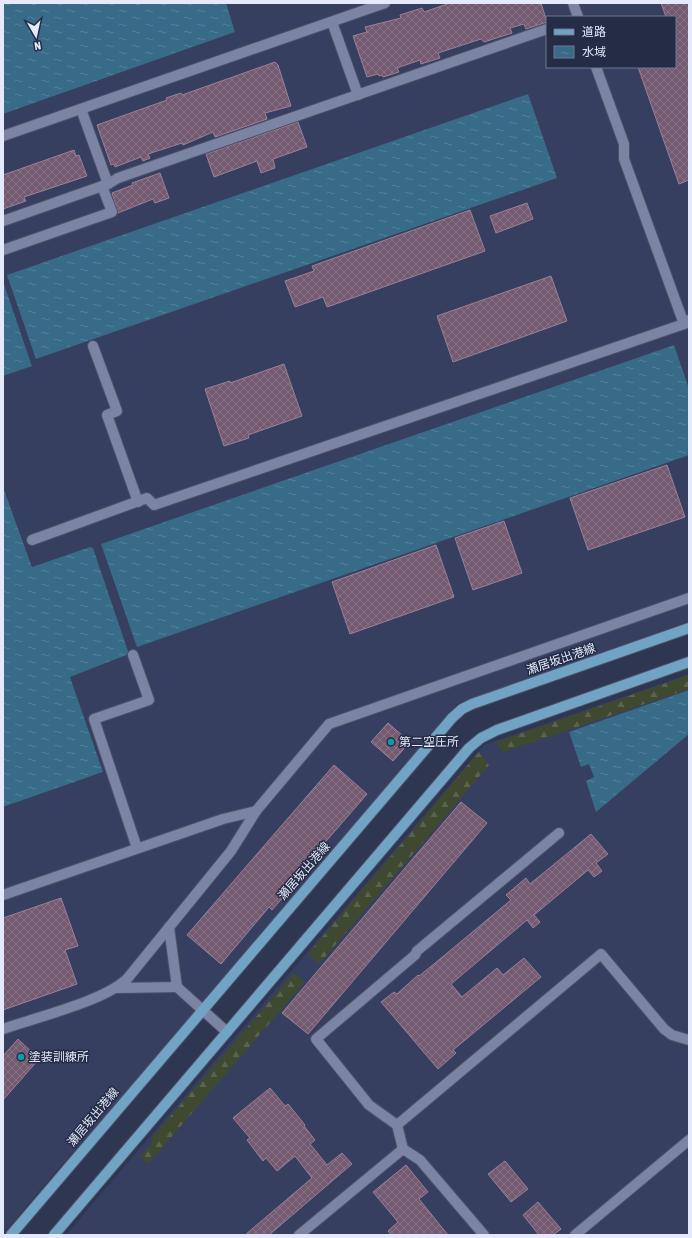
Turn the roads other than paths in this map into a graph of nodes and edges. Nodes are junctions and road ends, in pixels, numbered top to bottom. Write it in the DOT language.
graph roads {
  1 [pos="385,3"];
  2 [pos="573,3"];
  3 [pos="578,16"];
  4 [pos="332,22"];
  5 [pos="546,29"];
  6 [pos="596,68"];
  7 [pos="358,95"];
  8 [pos="81,109"];
  9 [pos="3,136"];
  10 [pos="105,185"];
  11 [pos="3,221"];
  12 [pos="3,250"];
  13 [pos="686,322"];
  14 [pos="94,346"];
  15 [pos="138,502"];
  16 [pos="32,540"];
  17 [pos="689,598"];
  18 [pos="689,628"];
  19 [pos="133,656"];
  20 [pos="689,662"];
  21 [pos="256,811"];
  22 [pos="559,833"];
  23 [pos="137,848"];
  24 [pos="3,895"];
  25 [pos="169,927"];
  26 [pos="177,987"];
  27 [pos="117,988"];
  28 [pos="202,1010"];
  29 [pos="3,1029"];
  30 [pos="227,1032"];
  31 [pos="689,1040"];
  32 [pos="397,1125"];
  33 [pos="689,1140"];
  34 [pos="403,1149"];
  35 [pos="11,1235"];
  36 [pos="54,1235"];
  37 [pos="299,1235"];
  38 [pos="484,1235"];
  39 [pos="575,1235"];
  1 -- 4 [label="lane"];
  2 -- 3 [label="lane"];
  4 -- 7 [label="lane"];
  4 -- 8 [label="lane"];
  5 -- 7 [label="lane"];
  6 -- 13 [label="lane"];
  7 -- 10 [label="lane"];
  8 -- 9 [label="lane"];
  8 -- 10 [label="lane"];
  10 -- 11 [label="lane"];
  10 -- 12 [label="lane"];
  13 -- 15 [label="lane"];
  14 -- 15 [label="lane"];
  15 -- 16 [label="lane"];
  17 -- 21 [label="lane"];
  18 -- 28 [label="main road, 瀬居坂出港線"];
  19 -- 23 [label="lane"];
  20 -- 30 [label="main road"];
  21 -- 23 [label="lane"];
  21 -- 25 [label="lane"];
  22 -- 32 [label="lane"];
  23 -- 24 [label="lane"];
  25 -- 26 [label="lane"];
  25 -- 27 [label="lane"];
  26 -- 27 [label="lane"];
  26 -- 28 [label="lane"];
  27 -- 29 [label="lane"];
  28 -- 30 [label="lane"];
  28 -- 35 [label="main road, 瀬居坂出港線"];
  30 -- 36 [label="main road"];
  31 -- 32 [label="lane"];
  32 -- 34 [label="lane"];
  33 -- 39 [label="lane"];
  34 -- 37 [label="lane"];
  34 -- 38 [label="lane"];
}
